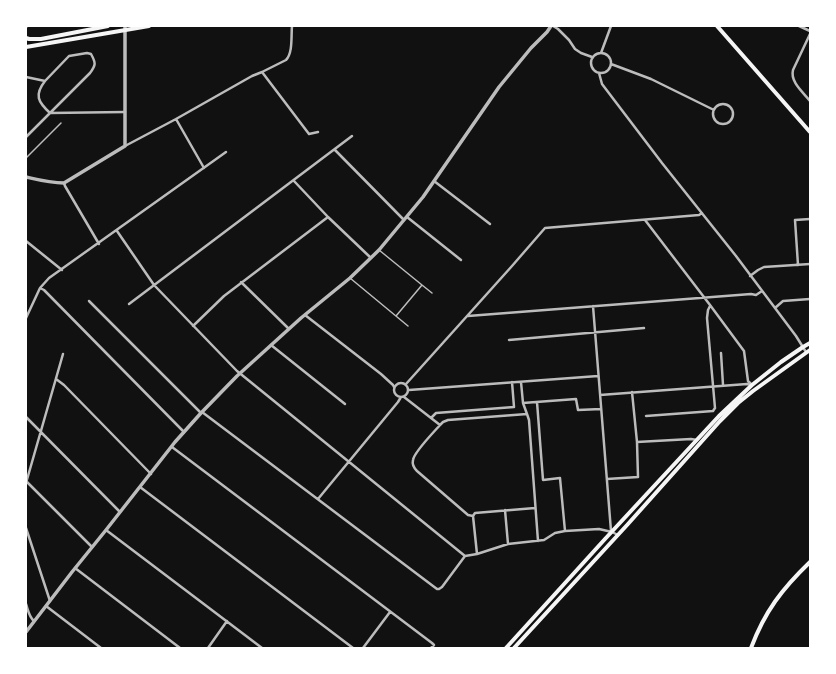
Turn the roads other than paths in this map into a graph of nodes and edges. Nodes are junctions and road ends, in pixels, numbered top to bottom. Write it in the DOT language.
graph roads {
  1 [pos="108,26"];
  2 [pos="149,26"];
  3 [pos="292,26"];
  4 [pos="552,26"];
  5 [pos="611,26"];
  6 [pos="717,26"];
  7 [pos="799,26"];
  8 [pos="125,28"];
  9 [pos="810,31"];
  10 [pos="810,34"];
  11 [pos="26,38"];
  12 [pos="26,47"];
  13 [pos="601,53"];
  14 [pos="592,57"];
  15 [pos="611,64"];
  16 [pos="262,72"];
  17 [pos="599,73"];
  18 [pos="26,77"];
  19 [pos="45,81"];
  20 [pos="810,101"];
  21 [pos="714,110"];
  22 [pos="125,112"];
  23 [pos="50,113"];
  24 [pos="176,119"];
  25 [pos="61,123"];
  26 [pos="809,130"];
  27 [pos="318,132"];
  28 [pos="352,136"];
  29 [pos="26,137"];
  30 [pos="125,146"];
  31 [pos="335,150"];
  32 [pos="226,152"];
  33 [pos="26,158"];
  34 [pos="204,168"];
  35 [pos="26,177"];
  36 [pos="294,181"];
  37 [pos="434,181"];
  38 [pos="64,182"];
  39 [pos="702,213"];
  40 [pos="328,217"];
  41 [pos="406,219"];
  42 [pos="810,219"];
  43 [pos="645,220"];
  44 [pos="490,224"];
  45 [pos="117,231"];
  46 [pos="26,242"];
  47 [pos="99,244"];
  48 [pos="379,250"];
  49 [pos="371,258"];
  50 [pos="461,260"];
  51 [pos="810,264"];
  52 [pos="798,265"];
  53 [pos="62,270"];
  54 [pos="750,276"];
  55 [pos="350,278"];
  56 [pos="241,282"];
  57 [pos="154,285"];
  58 [pos="422,286"];
  59 [pos="40,288"];
  60 [pos="762,291"];
  61 [pos="432,293"];
  62 [pos="704,297"];
  63 [pos="810,299"];
  64 [pos="89,301"];
  65 [pos="129,304"];
  66 [pos="710,305"];
  67 [pos="593,306"];
  68 [pos="775,308"];
  69 [pos="305,315"];
  70 [pos="467,316"];
  71 [pos="396,317"];
  72 [pos="26,318"];
  73 [pos="193,326"];
  74 [pos="408,326"];
  75 [pos="644,328"];
  76 [pos="289,329"];
  77 [pos="595,332"];
  78 [pos="508,340"];
  79 [pos="810,343"];
  80 [pos="271,345"];
  81 [pos="803,347"];
  82 [pos="808,351"];
  83 [pos="721,353"];
  84 [pos="63,354"];
  85 [pos="240,373"];
  86 [pos="598,376"];
  87 [pos="56,379"];
  88 [pos="512,382"];
  89 [pos="521,382"];
  90 [pos="406,384"];
  91 [pos="752,385"];
  92 [pos="713,386"];
  93 [pos="723,386"];
  94 [pos="394,387"];
  95 [pos="409,390"];
  96 [pos="632,392"];
  97 [pos="600,395"];
  98 [pos="402,397"];
  99 [pos="537,402"];
  100 [pos="523,403"];
  101 [pos="346,404"];
  102 [pos="601,409"];
  103 [pos="201,412"];
  104 [pos="527,414"];
  105 [pos="646,416"];
  106 [pos="26,417"];
  107 [pos="431,418"];
  108 [pos="440,425"];
  109 [pos="40,432"];
  110 [pos="184,432"];
  111 [pos="697,440"];
  112 [pos="637,442"];
  113 [pos="172,447"];
  114 [pos="349,462"];
  115 [pos="151,474"];
  116 [pos="607,479"];
  117 [pos="26,482"];
  118 [pos="140,487"];
  119 [pos="318,499"];
  120 [pos="535,508"];
  121 [pos="505,510"];
  122 [pos="120,512"];
  123 [pos="473,516"];
  124 [pos="26,528"];
  125 [pos="106,530"];
  126 [pos="565,531"];
  127 [pos="612,532"];
  128 [pos="618,535"];
  129 [pos="538,541"];
  130 [pos="508,544"];
  131 [pos="92,547"];
  132 [pos="477,554"];
  133 [pos="465,556"];
  134 [pos="810,562"];
  135 [pos="75,568"];
  136 [pos="50,601"];
  137 [pos="26,604"];
  138 [pos="46,606"];
  139 [pos="390,612"];
  140 [pos="34,621"];
  141 [pos="227,621"];
  142 [pos="27,630"];
  143 [pos="97,644"];
  144 [pos="95,648"];
  145 [pos="101,648"];
  146 [pos="180,648"];
  147 [pos="208,648"];
  148 [pos="262,648"];
  149 [pos="353,648"];
  150 [pos="363,648"];
  151 [pos="431,648"];
  152 [pos="506,648"];
  153 [pos="514,648"];
  154 [pos="750,648"];
  1 -- 11 [label="main road"];
  2 -- 8 [label="main road"];
  3 -- 16 [label="street"];
  4 -- 14 [label="street"];
  4 -- 37 [label="street"];
  5 -- 13 [label="street"];
  6 -- 26 [label="main road"];
  7 -- 9 [label="street"];
  8 -- 12 [label="main road"];
  8 -- 22 [label="street"];
  10 -- 20 [label="street"];
  13 -- 14 [label="street"];
  13 -- 15 [label="street"];
  14 -- 17 [label="street"];
  15 -- 17 [label="street"];
  15 -- 21 [label="street"];
  16 -- 24 [label="street"];
  16 -- 27 [label="street"];
  17 -- 39 [label="street"];
  18 -- 19 [label="street"];
  19 -- 23 [label="street"];
  19 -- 23 [label="street"];
  21 -- 21 [label="street"];
  22 -- 23 [label="street"];
  22 -- 30 [label="street"];
  23 -- 29 [label="street"];
  24 -- 30 [label="street"];
  24 -- 34 [label="street"];
  25 -- 33 [label="lane"];
  28 -- 31 [label="street"];
  30 -- 38 [label="street"];
  31 -- 36 [label="street"];
  31 -- 41 [label="street"];
  32 -- 34 [label="street"];
  34 -- 45 [label="street"];
  35 -- 38 [label="street"];
  36 -- 40 [label="street"];
  36 -- 57 [label="street"];
  37 -- 41 [label="street"];
  37 -- 44 [label="street"];
  38 -- 47 [label="street"];
  39 -- 43 [label="street"];
  39 -- 54 [label="street"];
  40 -- 49 [label="street"];
  40 -- 56 [label="street"];
  41 -- 48 [label="street"];
  41 -- 50 [label="street"];
  42 -- 52 [label="street"];
  43 -- 62 [label="street"];
  43 -- 70 [label="street"];
  45 -- 47 [label="street"];
  45 -- 57 [label="street"];
  46 -- 53 [label="street"];
  47 -- 53 [label="street"];
  48 -- 49 [label="street"];
  48 -- 58 [label="lane"];
  49 -- 55 [label="street"];
  51 -- 52 [label="street"];
  52 -- 54 [label="street"];
  53 -- 59 [label="street"];
  54 -- 60 [label="street"];
  55 -- 69 [label="street"];
  55 -- 71 [label="lane"];
  56 -- 73 [label="street"];
  56 -- 76 [label="street"];
  57 -- 65 [label="street"];
  57 -- 73 [label="street"];
  58 -- 61 [label="lane"];
  58 -- 71 [label="lane"];
  59 -- 72 [label="street"];
  59 -- 110 [label="street"];
  60 -- 62 [label="street"];
  60 -- 68 [label="street"];
  62 -- 66 [label="street"];
  62 -- 67 [label="street"];
  63 -- 68 [label="street"];
  64 -- 103 [label="street"];
  66 -- 91 [label="street"];
  66 -- 92 [label="street"];
  67 -- 70 [label="street"];
  67 -- 77 [label="street"];
  68 -- 81 [label="street"];
  69 -- 76 [label="street"];
  69 -- 94 [label="street"];
  70 -- 90 [label="street"];
  71 -- 74 [label="lane"];
  73 -- 85 [label="street"];
  75 -- 77 [label="street"];
  76 -- 80 [label="street"];
  77 -- 78 [label="street"];
  77 -- 86 [label="street"];
  79 -- 81 [label="main road"];
  80 -- 85 [label="street"];
  80 -- 101 [label="street"];
  81 -- 82 [label="street"];
  81 -- 91 [label="main road"];
  82 -- 128 [label="main road"];
  83 -- 93 [label="street"];
  84 -- 87 [label="street"];
  85 -- 103 [label="street"];
  85 -- 114 [label="street"];
  86 -- 89 [label="street"];
  86 -- 97 [label="street"];
  87 -- 109 [label="street"];
  87 -- 115 [label="street"];
  88 -- 89 [label="street"];
  88 -- 95 [label="street"];
  88 -- 107 [label="street"];
  89 -- 100 [label="street"];
  90 -- 94 [label="street"];
  90 -- 95 [label="street"];
  91 -- 93 [label="street"];
  91 -- 111 [label="main road"];
  92 -- 93 [label="street"];
  92 -- 96 [label="street"];
  92 -- 105 [label="street"];
  94 -- 98 [label="street"];
  95 -- 98 [label="street"];
  96 -- 97 [label="street"];
  96 -- 112 [label="street"];
  97 -- 102 [label="street"];
  98 -- 107 [label="street"];
  98 -- 114 [label="street"];
  99 -- 100 [label="street"];
  99 -- 102 [label="street"];
  99 -- 126 [label="street"];
  100 -- 104 [label="street"];
  102 -- 116 [label="street"];
  103 -- 110 [label="street"];
  103 -- 119 [label="street"];
  104 -- 108 [label="street"];
  104 -- 120 [label="street"];
  106 -- 109 [label="street"];
  107 -- 108 [label="street"];
  108 -- 123 [label="street"];
  109 -- 117 [label="street"];
  109 -- 122 [label="street"];
  110 -- 113 [label="street"];
  111 -- 112 [label="street"];
  111 -- 127 [label="main road"];
  112 -- 116 [label="street"];
  113 -- 115 [label="street"];
  113 -- 139 [label="street"];
  114 -- 119 [label="street"];
  114 -- 133 [label="street"];
  115 -- 118 [label="street"];
  116 -- 127 [label="street"];
  117 -- 131 [label="street"];
  118 -- 122 [label="street"];
  118 -- 149 [label="street"];
  119 -- 133 [label="street"];
  120 -- 121 [label="street"];
  120 -- 129 [label="street"];
  121 -- 123 [label="street"];
  121 -- 130 [label="street"];
  122 -- 125 [label="street"];
  123 -- 132 [label="street"];
  124 -- 136 [label="street"];
  125 -- 131 [label="street"];
  125 -- 141 [label="street"];
  126 -- 127 [label="street"];
  126 -- 129 [label="street"];
  127 -- 128 [label="street"];
  127 -- 152 [label="main road"];
  128 -- 153 [label="main road"];
  129 -- 130 [label="street"];
  130 -- 132 [label="street"];
  131 -- 135 [label="street"];
  132 -- 133 [label="street"];
  134 -- 154 [label="main road"];
  135 -- 136 [label="street"];
  135 -- 146 [label="street"];
  136 -- 138 [label="street"];
  137 -- 140 [label="street"];
  138 -- 140 [label="street"];
  138 -- 143 [label="street"];
  139 -- 150 [label="street"];
  139 -- 151 [label="street"];
  140 -- 142 [label="street"];
  141 -- 147 [label="street"];
  141 -- 148 [label="street"];
  143 -- 144 [label="street"];
  143 -- 145 [label="street"];
}
